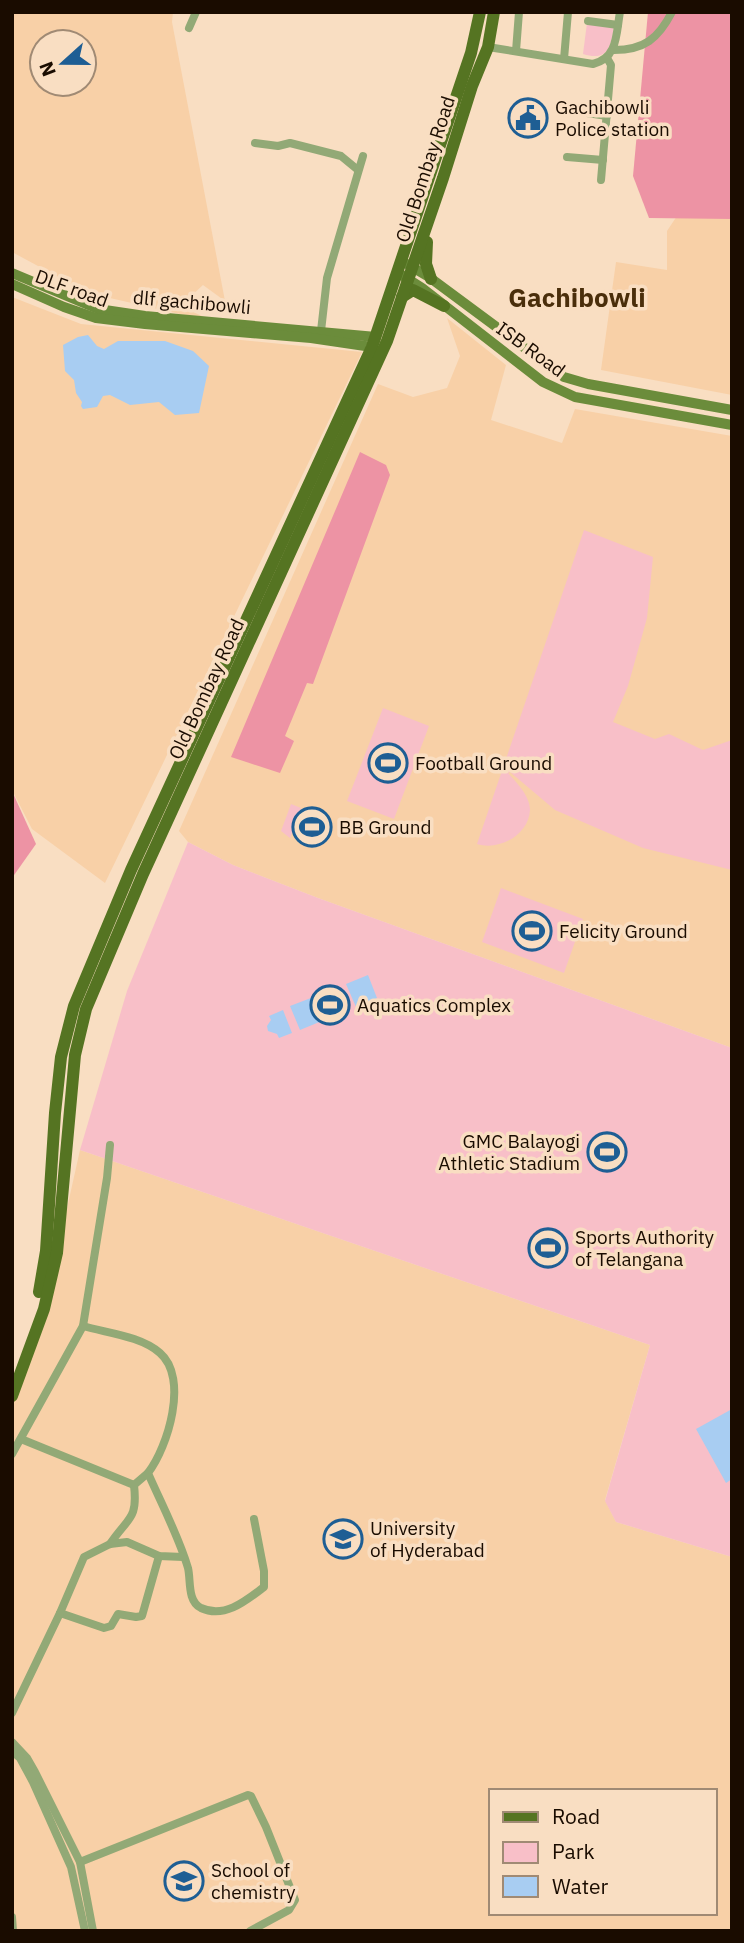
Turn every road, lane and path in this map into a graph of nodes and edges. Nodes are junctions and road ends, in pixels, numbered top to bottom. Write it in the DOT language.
graph roads {
  1 [pos="196,12"];
  2 [pos="480,12"];
  3 [pos="494,12"];
  4 [pos="519,12"];
  5 [pos="568,12"];
  6 [pos="620,12"];
  7 [pos="672,12"];
  8 [pos="588,21"];
  9 [pos="618,25"];
  10 [pos="189,28"];
  11 [pos="488,47"];
  12 [pos="614,50"];
  13 [pos="516,51"];
  14 [pos="607,58"];
  15 [pos="564,59"];
  16 [pos="472,70"];
  17 [pos="574,111"];
  18 [pos="607,116"];
  19 [pos="255,143"];
  20 [pos="363,156"];
  21 [pos="567,157"];
  22 [pos="603,160"];
  23 [pos="358,170"];
  24 [pos="601,180"];
  25 [pos="430,218"];
  26 [pos="405,270"];
  27 [pos="12,273"];
  28 [pos="431,279"];
  29 [pos="12,284"];
  30 [pos="401,298"];
  31 [pos="444,306"];
  32 [pos="321,331"];
  33 [pos="374,342"];
  34 [pos="693,404"];
  35 [pos="732,410"];
  36 [pos="691,418"];
  37 [pos="732,425"];
  38 [pos="148,848"];
  39 [pos="110,1145"];
  40 [pos="83,1326"];
  41 [pos="12,1375"];
  42 [pos="12,1396"];
  43 [pos="22,1438"];
  44 [pos="12,1454"];
  45 [pos="148,1473"];
  46 [pos="134,1485"];
  47 [pos="254,1519"];
  48 [pos="110,1544"];
  49 [pos="159,1556"];
  50 [pos="183,1557"];
  51 [pos="60,1613"];
  52 [pos="12,1713"];
  53 [pos="12,1742"];
  54 [pos="12,1751"];
  55 [pos="80,1862"];
  56 [pos="12,1917"];
  57 [pos="13,1931"];
  58 [pos="85,1931"];
  59 [pos="93,1931"];
  60 [pos="250,1931"];
  1 -- 10 [label="street"];
  2 -- 16 [label="main road"];
  3 -- 11 [label="main road, Old Bombay Road"];
  4 -- 13 [label="street"];
  5 -- 15 [label="street"];
  6 -- 9 [label="street"];
  7 -- 12 [label="street"];
  8 -- 9 [label="street"];
  9 -- 12 [label="street"];
  11 -- 13 [label="street"];
  11 -- 16 [label="main road, Old Bombay Road"];
  12 -- 14 [label="street"];
  13 -- 15 [label="street"];
  14 -- 15 [label="street"];
  14 -- 18 [label="street"];
  16 -- 25 [label="main road, Old Bombay Road"];
  16 -- 26 [label="main road"];
  17 -- 18 [label="street"];
  18 -- 22 [label="street"];
  19 -- 23 [label="street"];
  20 -- 23 [label="street"];
  21 -- 22 [label="street"];
  22 -- 24 [label="street"];
  23 -- 32 [label="street"];
  25 -- 26 [label="main road, Old Bombay Road"];
  25 -- 28 [label="main road"];
  26 -- 28 [label="main road, ISB Road"];
  26 -- 30 [label="main road, Old Bombay Road"];
  26 -- 31 [label="main road, ISB Road"];
  26 -- 33 [label="main road, Old Bombay Road"];
  27 -- 32 [label="main road, dlf gachibowli"];
  28 -- 34 [label="main road, ISB Road"];
  29 -- 33 [label="main road, DLF road"];
  30 -- 31 [label="main road"];
  30 -- 38 [label="main road, Old Bombay Road"];
  31 -- 36 [label="main road, ISB Road"];
  32 -- 33 [label="main road, dlf gachibowli"];
  33 -- 38 [label="main road, Old Bombay Road"];
  34 -- 35 [label="main road, ISB Road"];
  34 -- 36 [label="main road"];
  36 -- 37 [label="main road, ISB Road"];
  38 -- 41 [label="main road, Old Bombay Road"];
  38 -- 42 [label="main road, Old Bombay Road"];
  39 -- 40 [label="street"];
  40 -- 43 [label="street"];
  40 -- 45 [label="street"];
  43 -- 44 [label="street"];
  43 -- 46 [label="street"];
  45 -- 46 [label="street"];
  45 -- 50 [label="street"];
  46 -- 48 [label="street"];
  47 -- 50 [label="street"];
  48 -- 49 [label="street"];
  48 -- 51 [label="street"];
  49 -- 50 [label="street"];
  49 -- 51 [label="street"];
  51 -- 52 [label="street"];
  53 -- 55 [label="street"];
  54 -- 58 [label="street"];
  55 -- 59 [label="street"];
  55 -- 60 [label="street"];
  56 -- 57 [label="street"];
}
